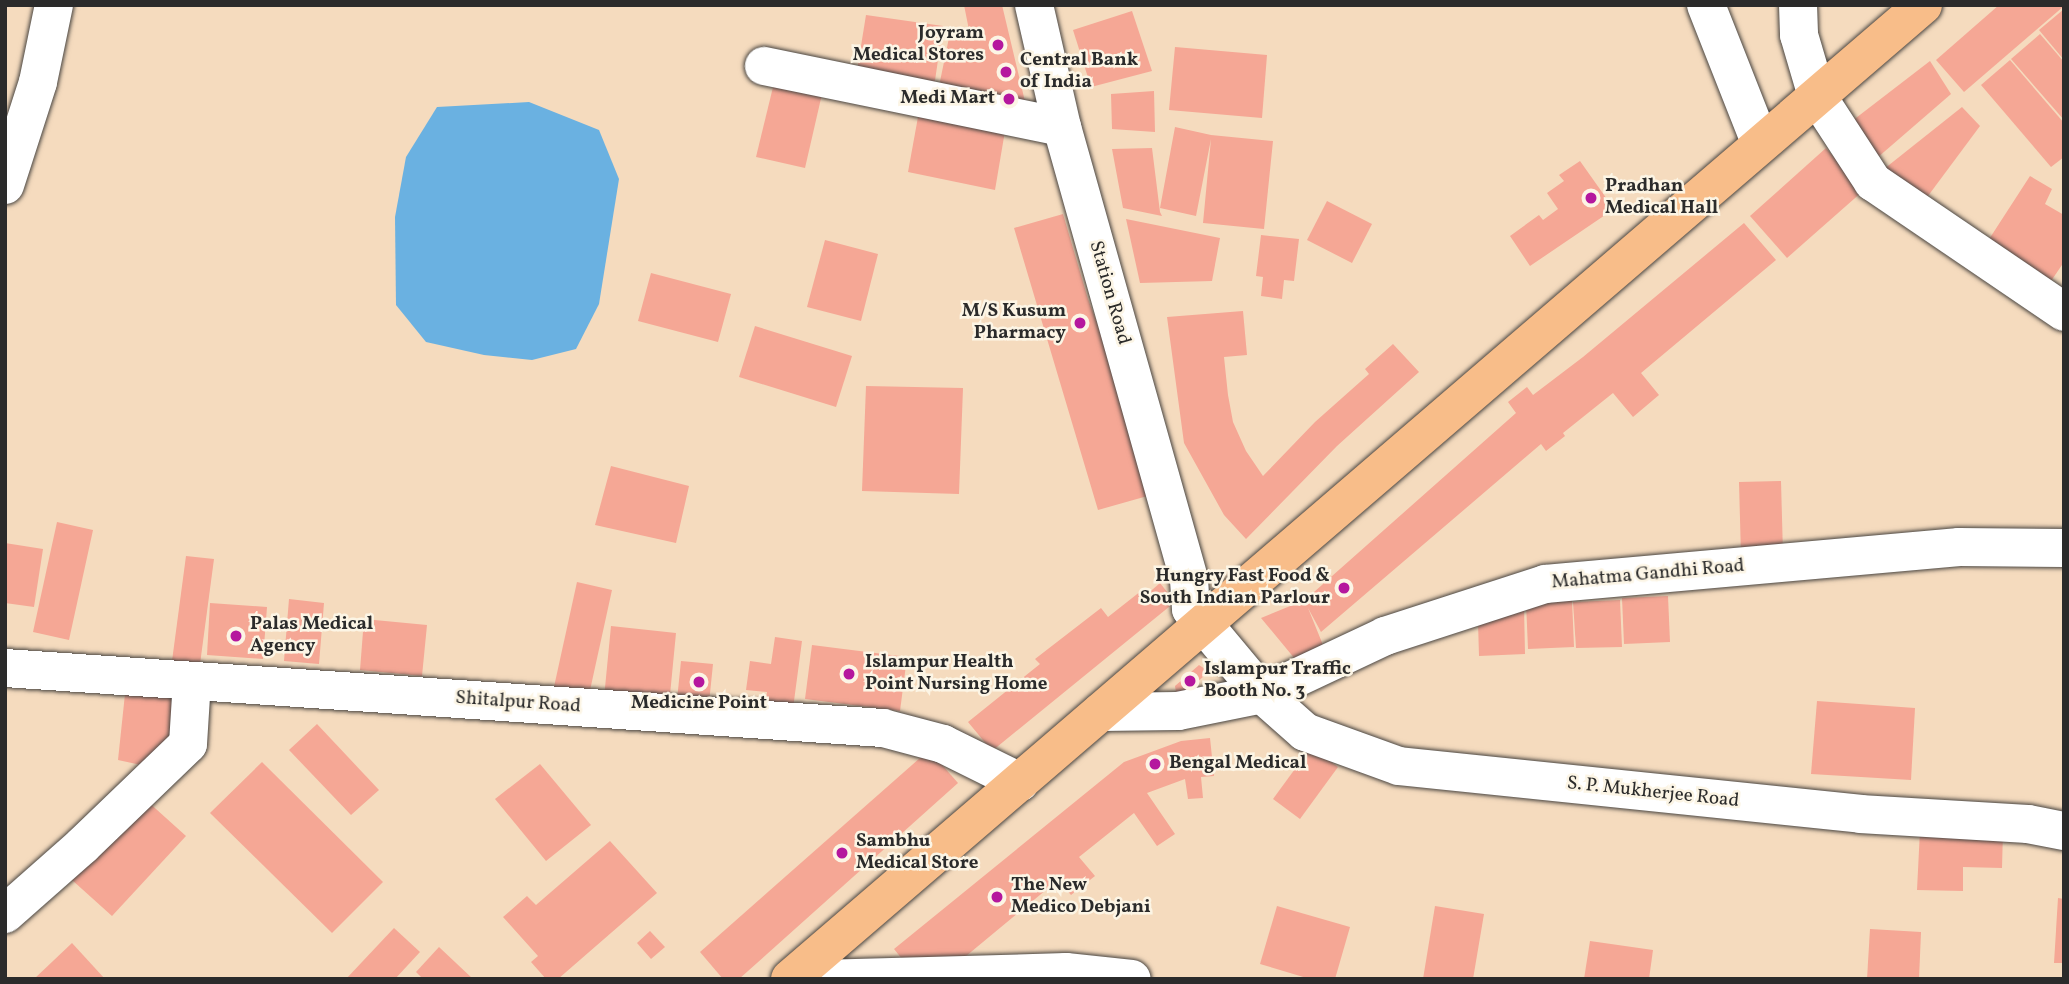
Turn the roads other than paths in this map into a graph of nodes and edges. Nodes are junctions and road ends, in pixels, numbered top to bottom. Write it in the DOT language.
graph roads {
  1 [pos="54,5"];
  2 [pos="1034,5"];
  3 [pos="1706,5"];
  4 [pos="1798,5"];
  5 [pos="1923,5"];
  6 [pos="764,66"];
  7 [pos="1817,96"];
  8 [pos="1062,127"];
  9 [pos="1760,142"];
  10 [pos="5,185"];
  11 [pos="2064,312"];
  12 [pos="2064,548"];
  13 [pos="1203,622"];
  14 [pos="5,668"];
  15 [pos="192,681"];
  16 [pos="1262,694"];
  17 [pos="1101,712"];
  18 [pos="1020,782"];
  19 [pos="2064,831"];
  20 [pos="5,915"];
  21 [pos="790,979"];
  22 [pos="819,979"];
  23 [pos="1132,979"];
  1 -- 10 [label="street"];
  2 -- 8 [label="street, Station Road"];
  3 -- 9 [label="street"];
  4 -- 7 [label="street"];
  5 -- 7 [label="main road"];
  6 -- 8 [label="street"];
  7 -- 9 [label="main road"];
  7 -- 11 [label="street"];
  8 -- 13 [label="street, Station Road"];
  9 -- 13 [label="main road"];
  12 -- 16 [label="street, Mahatma Gandhi Road"];
  13 -- 16 [label="street"];
  13 -- 17 [label="main road"];
  14 -- 15 [label="street, Shitalpur Road"];
  15 -- 18 [label="street, Shitalpur Road"];
  15 -- 20 [label="street"];
  16 -- 17 [label="street, Mahatma Gandhi Road"];
  16 -- 19 [label="street, S. P. Mukherjee Road"];
  17 -- 18 [label="main road"];
  18 -- 21 [label="main road"];
  22 -- 23 [label="street"];
}
